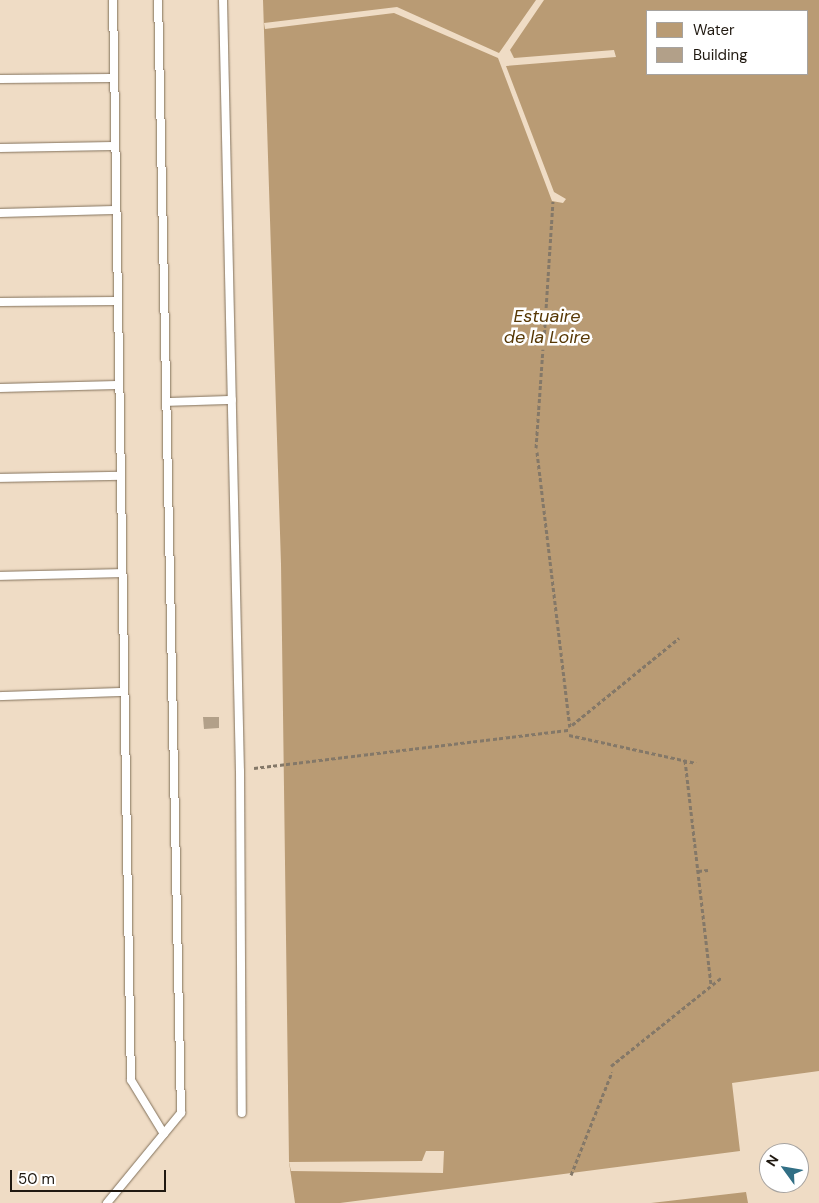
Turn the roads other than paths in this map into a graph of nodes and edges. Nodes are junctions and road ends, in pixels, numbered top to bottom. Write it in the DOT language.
graph roads {
  1 [pos="113,0"];
  2 [pos="158,0"];
  3 [pos="223,0"];
  4 [pos="111,78"];
  5 [pos="0,79"];
  6 [pos="113,146"];
  7 [pos="0,148"];
  8 [pos="114,210"];
  9 [pos="0,213"];
  10 [pos="116,301"];
  11 [pos="0,302"];
  12 [pos="117,385"];
  13 [pos="0,388"];
  14 [pos="232,400"];
  15 [pos="167,402"];
  16 [pos="119,476"];
  17 [pos="0,478"];
  18 [pos="121,573"];
  19 [pos="0,576"];
  20 [pos="123,692"];
  21 [pos="0,696"];
  22 [pos="242,1113"];
  23 [pos="164,1134"];
  24 [pos="107,1203"];
  1 -- 4 [label="lane"];
  2 -- 15 [label="lane"];
  3 -- 14 [label="lane"];
  4 -- 5 [label="lane"];
  4 -- 6 [label="lane"];
  6 -- 7 [label="lane"];
  6 -- 8 [label="lane"];
  8 -- 9 [label="lane"];
  8 -- 10 [label="lane"];
  10 -- 11 [label="lane"];
  10 -- 12 [label="lane"];
  12 -- 13 [label="lane"];
  12 -- 16 [label="lane"];
  14 -- 15 [label="lane"];
  14 -- 22 [label="lane"];
  15 -- 23 [label="lane"];
  16 -- 17 [label="lane"];
  16 -- 18 [label="lane"];
  18 -- 19 [label="lane"];
  18 -- 20 [label="lane"];
  20 -- 21 [label="lane"];
  20 -- 23 [label="lane"];
  23 -- 24 [label="lane"];
}
